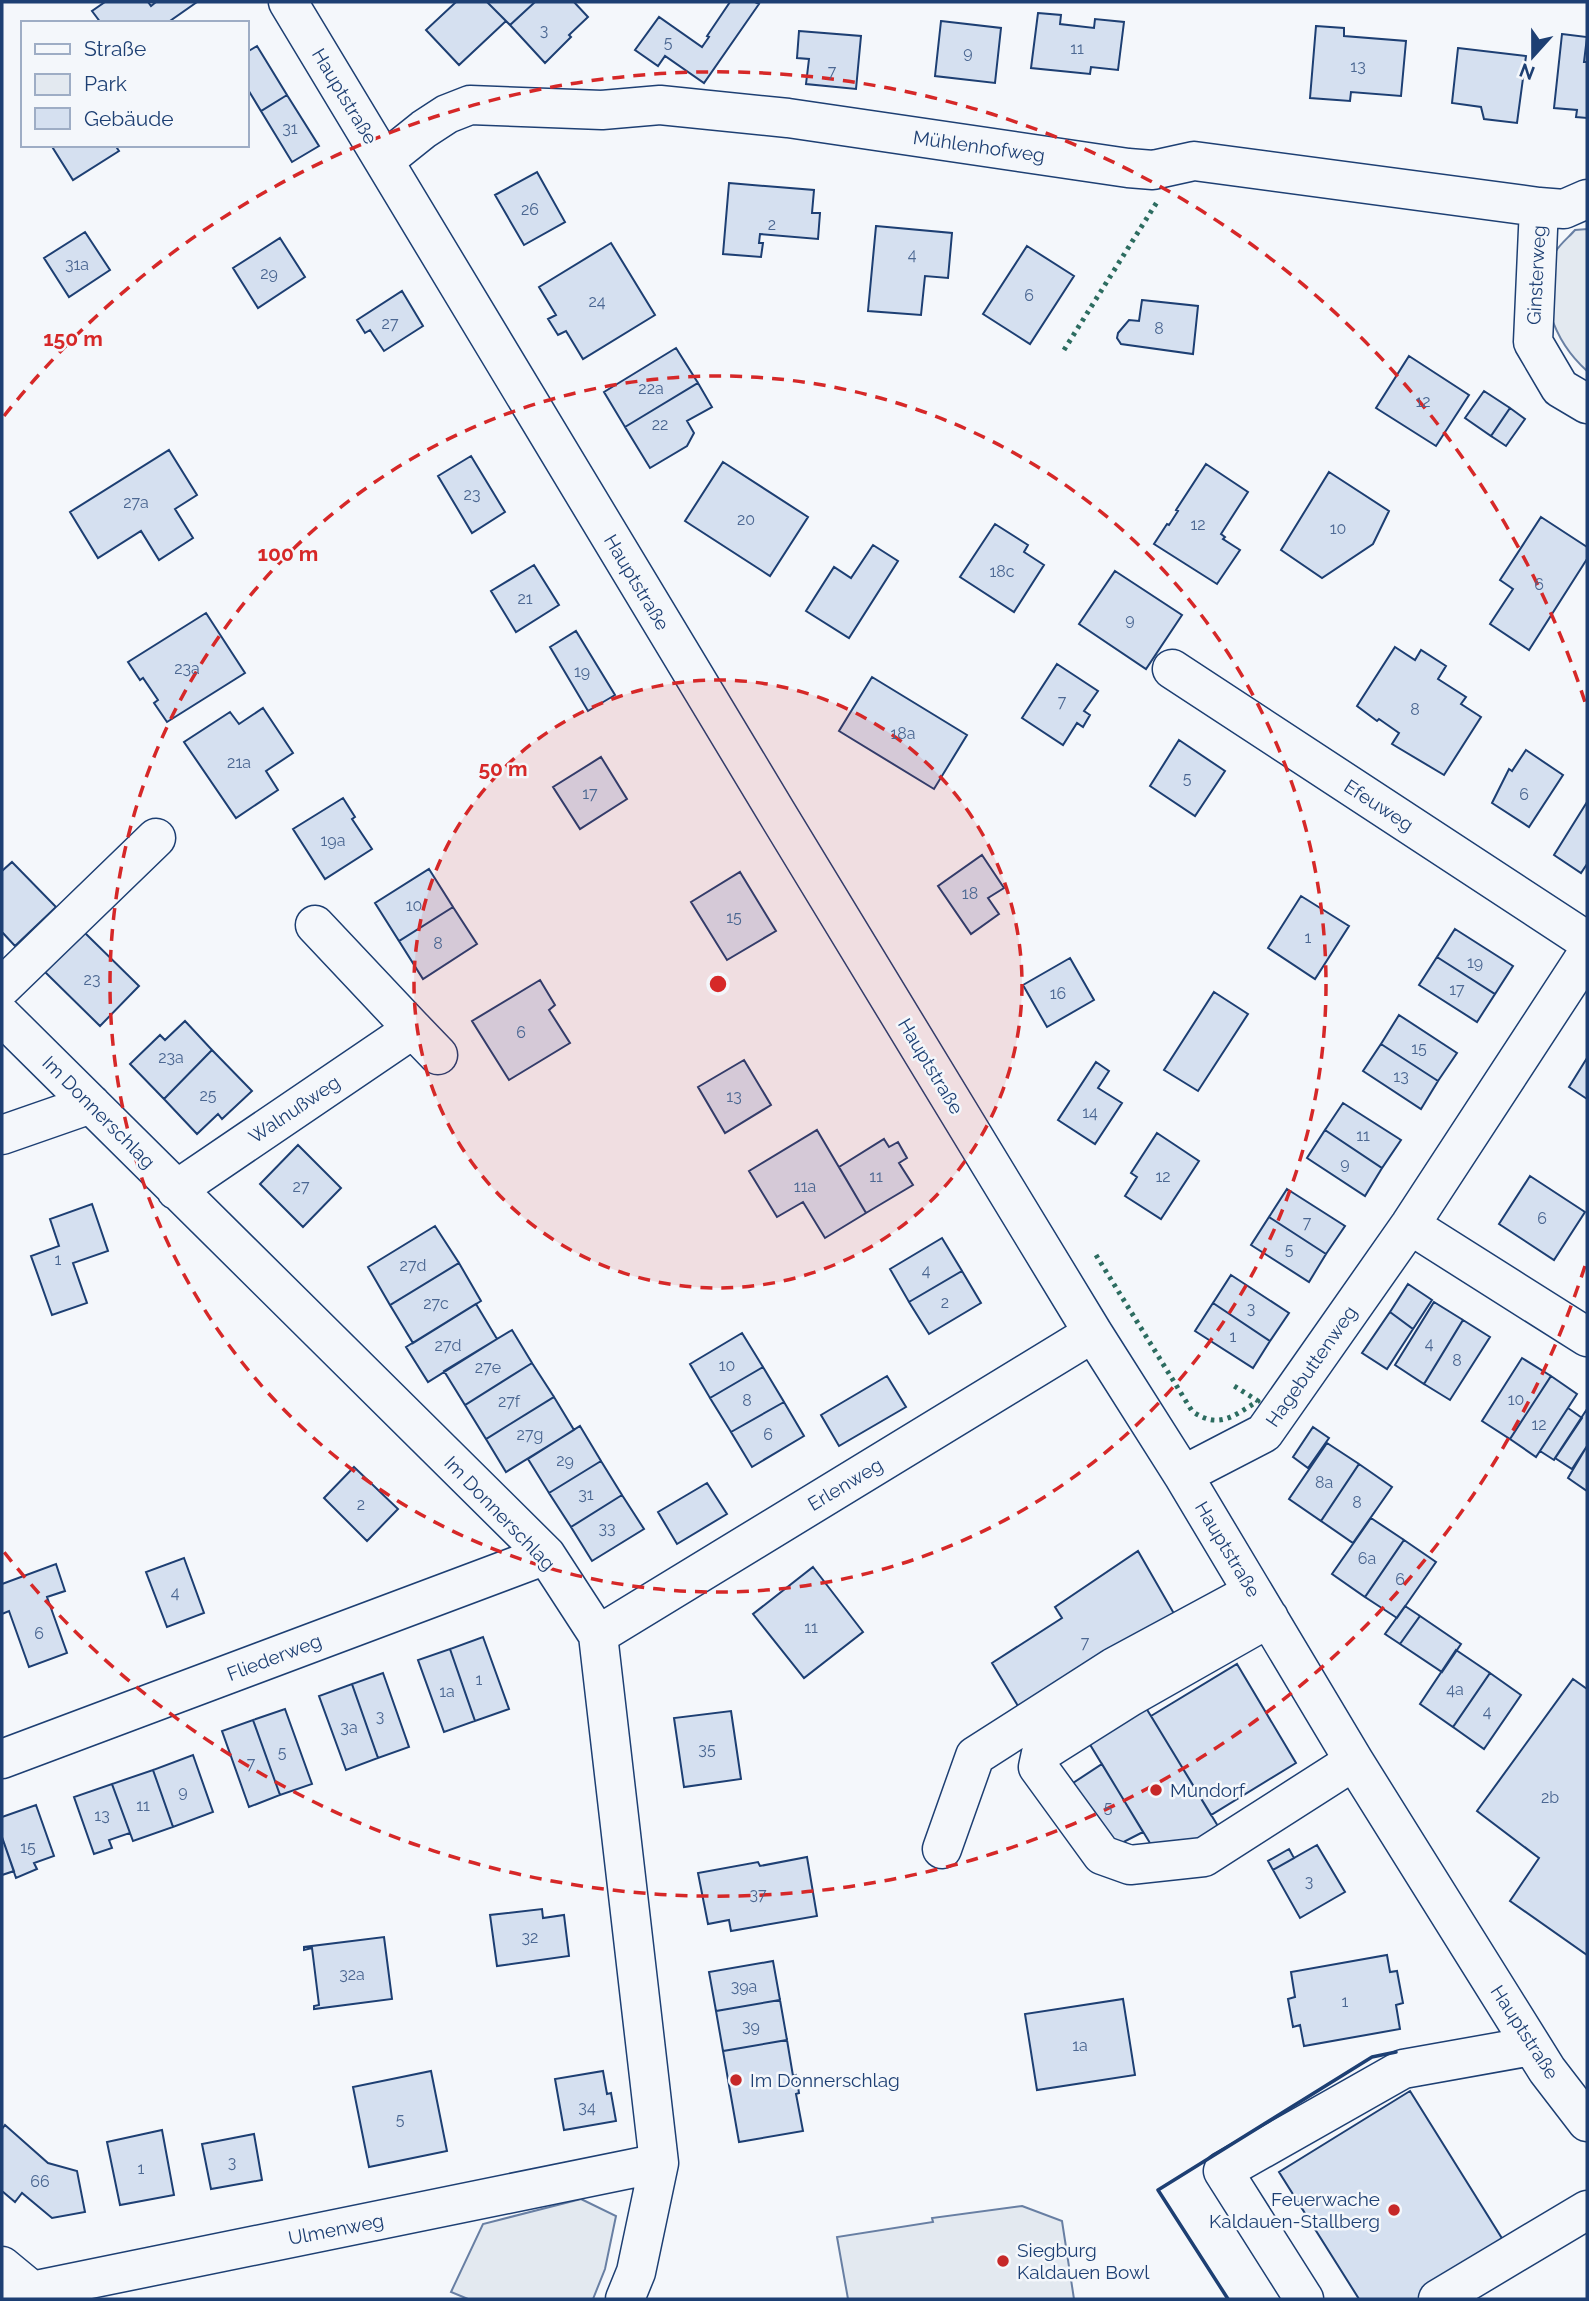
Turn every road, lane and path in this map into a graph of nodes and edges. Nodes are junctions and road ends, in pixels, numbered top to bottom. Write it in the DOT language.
graph roads {
  1 [pos="288,2"];
  2 [pos="384,161"];
  3 [pos="1587,199"];
  4 [pos="1539,207"];
  5 [pos="1587,404"];
  6 [pos="1172,669"];
  7 [pos="156,838"];
  8 [pos="315,925"];
  9 [pos="1587,941"];
  10 [pos="1587,954"];
  11 [pos="2,986"];
  12 [pos="2,1016"];
  13 [pos="91,1104"];
  14 [pos="2,1135"];
  15 [pos="176,1189"];
  16 [pos="1409,1224"];
  17 [pos="1093,1333"];
  18 [pos="1587,1336"];
  19 [pos="1183,1475"];
  20 [pos="545,1555"];
  21 [pos="1261,1605"];
  22 [pos="598,1636"];
  23 [pos="2,1759"];
  24 [pos="1354,1761"];
  25 [pos="942,1849"];
  26 [pos="1532,2046"];
  27 [pos="1587,2122"];
  28 [pos="659,2164"];
  29 [pos="1587,2210"];
  30 [pos="2,2266"];
  31 [pos="29,2297"];
  32 [pos="625,2299"];
  33 [pos="1304,2299"];
  34 [pos="1438,2299"];
  1 -- 2 [label="street, Hauptstraße"];
  2 -- 4 [label="street, Mühlenhofweg"];
  2 -- 17 [label="street, Hauptstraße"];
  3 -- 4 [label="street, Mühlenhofweg"];
  4 -- 5 [label="street, Ginsterweg"];
  6 -- 9 [label="street, Efeuweg"];
  7 -- 11 [label="street"];
  8 -- 15 [label="street, Walnußweg"];
  10 -- 16 [label="street, Hagebuttenweg"];
  12 -- 13 [label="street, Im Donnerschlag"];
  13 -- 14 [label="street"];
  13 -- 15 [label="street, Im Donnerschlag"];
  15 -- 20 [label="street, Im Donnerschlag"];
  16 -- 18 [label="street"];
  16 -- 19 [label="street, Hagebuttenweg"];
  17 -- 19 [label="street, Hauptstraße"];
  17 -- 22 [label="street, Erlenweg"];
  19 -- 21 [label="street, Hauptstraße"];
  20 -- 22 [label="street, Im Donnerschlag"];
  20 -- 23 [label="street, Fliederweg"];
  21 -- 24 [label="street, Hauptstraße"];
  21 -- 24 [label="street"];
  21 -- 25 [label="street"];
  22 -- 28 [label="street, Im Donnerschlag"];
  24 -- 26 [label="street, Hauptstraße"];
  26 -- 27 [label="street, Hauptstraße"];
  26 -- 33 [label="street"];
  28 -- 31 [label="street, Ulmenweg"];
  28 -- 32 [label="street, Im Donnerschlag"];
  29 -- 34 [label="street"];
  30 -- 31 [label="street"];
}
